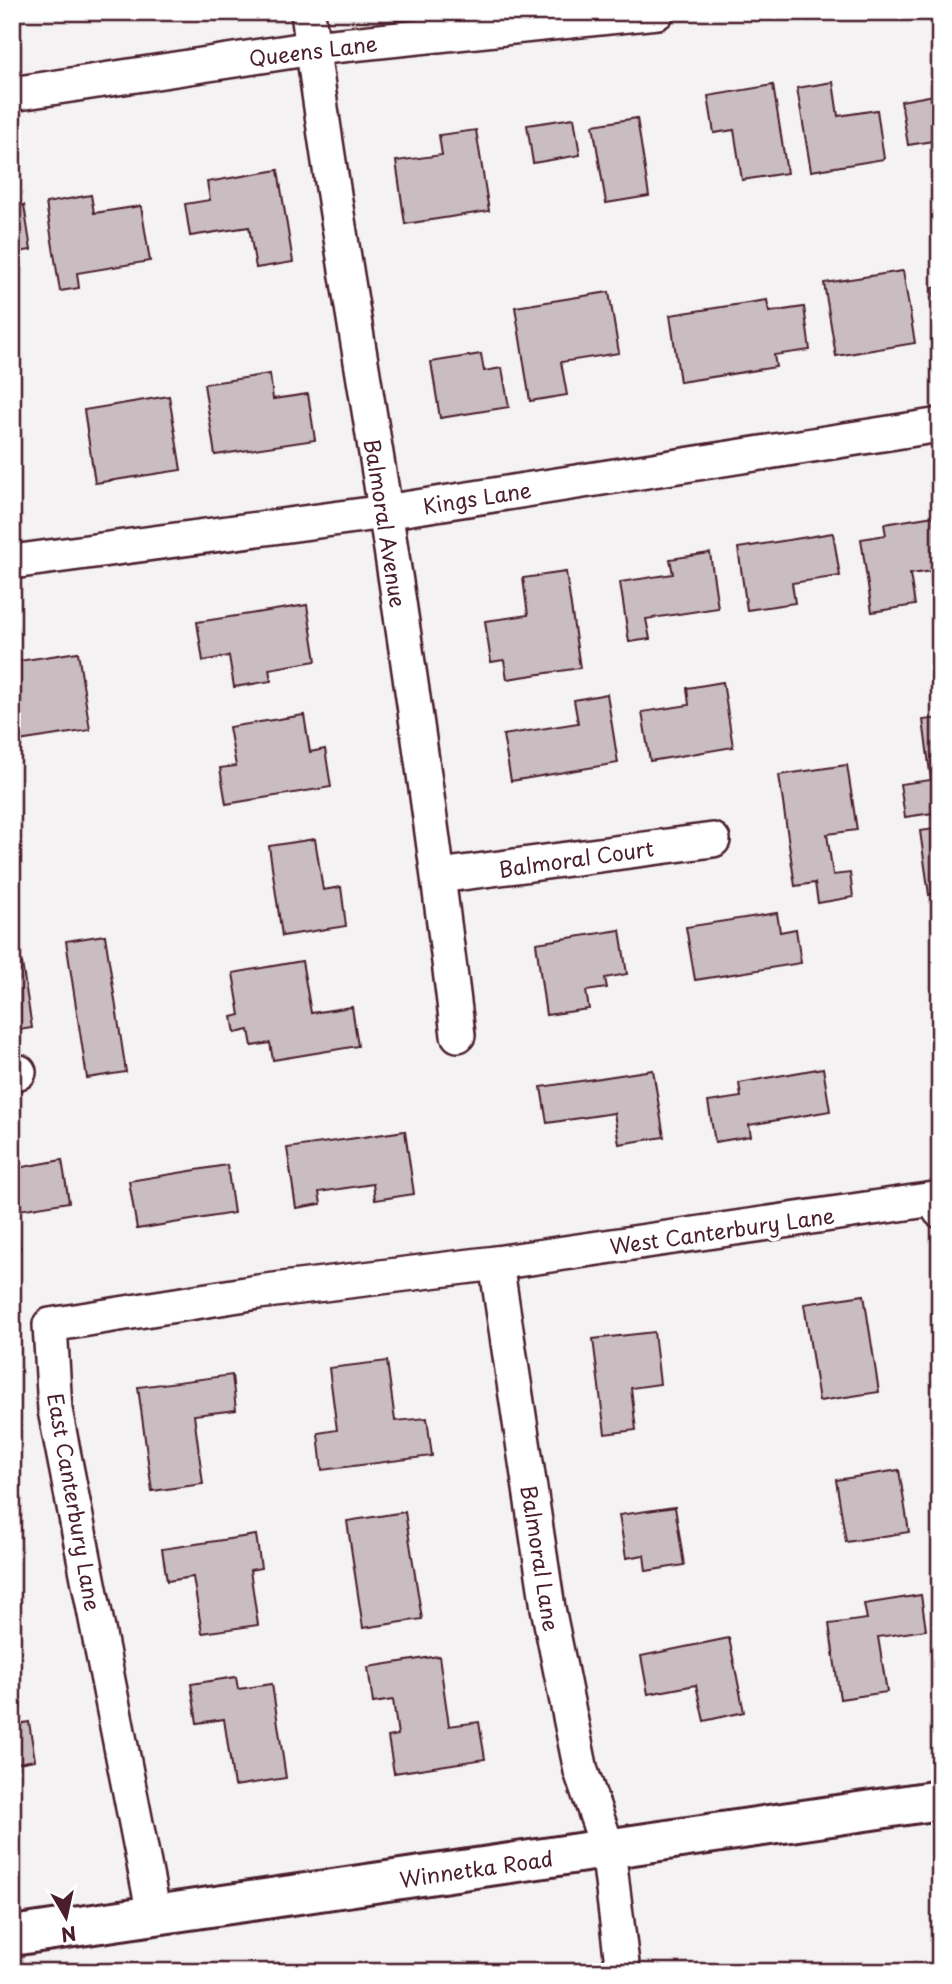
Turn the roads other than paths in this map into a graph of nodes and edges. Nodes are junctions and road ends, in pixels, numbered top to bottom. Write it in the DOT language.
graph roads {
  1 [pos="308,12"];
  2 [pos="656,12"];
  3 [pos="313,48"];
  4 [pos="12,94"];
  5 [pos="940,425"];
  6 [pos="385,512"];
  7 [pos="12,562"];
  8 [pos="713,840"];
  9 [pos="439,876"];
  10 [pos="458,1035"];
  11 [pos="940,1211"];
  12 [pos="496,1263"];
  13 [pos="940,1800"];
  14 [pos="608,1849"];
  15 [pos="154,1915"];
  16 [pos="12,1936"];
  17 [pos="623,1972"];
  1 -- 3 [label="street, Balmoral Avenue"];
  2 -- 3 [label="street, Queens Lane"];
  3 -- 4 [label="street, Queens Lane"];
  3 -- 6 [label="street, Balmoral Avenue"];
  5 -- 6 [label="street, Kings Lane"];
  6 -- 7 [label="street, Kings Lane"];
  6 -- 9 [label="street, Balmoral Avenue"];
  8 -- 9 [label="street, Balmoral Court"];
  9 -- 10 [label="street, Balmoral Avenue"];
  11 -- 12 [label="street, West Canterbury Lane"];
  12 -- 14 [label="street, Balmoral Lane"];
  12 -- 15 [label="street, East Canterbury Lane"];
  13 -- 14 [label="street, Winnetka Road"];
  14 -- 15 [label="street, Winnetka Road"];
  14 -- 17 [label="street, Balmoral Lane"];
  15 -- 16 [label="street, Winnetka Road"];
}
